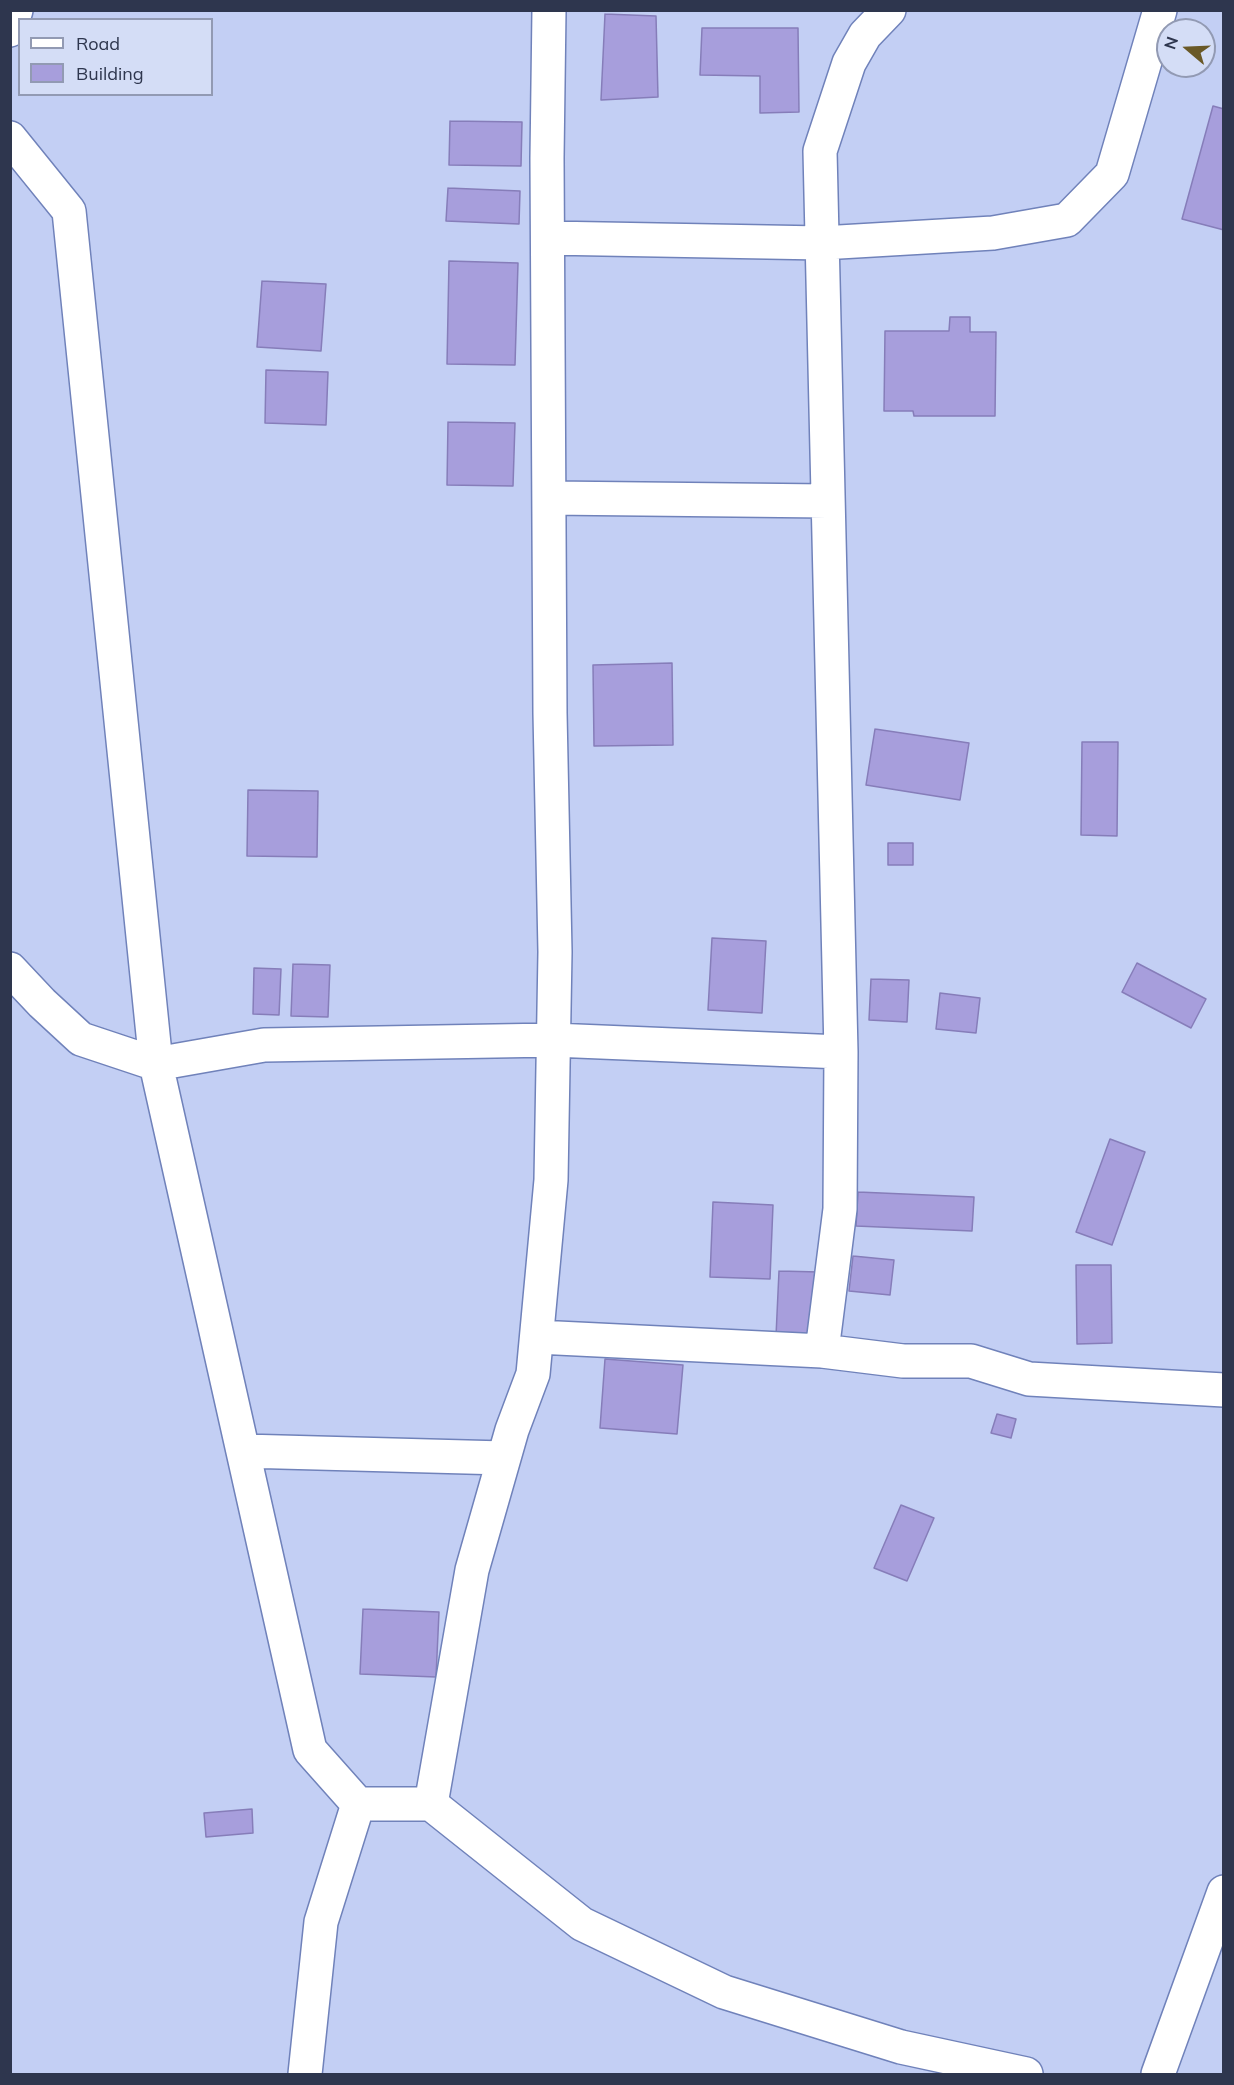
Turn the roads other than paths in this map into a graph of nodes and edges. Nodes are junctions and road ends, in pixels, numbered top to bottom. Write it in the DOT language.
graph roads {
  1 [pos="16,10"];
  2 [pos="549,10"];
  3 [pos="889,10"];
  4 [pos="1160,10"];
  5 [pos="10,30"];
  6 [pos="10,138"];
  7 [pos="548,238"];
  8 [pos="822,243"];
  9 [pos="550,498"];
  10 [pos="827,501"];
  11 [pos="10,969"];
  12 [pos="553,1040"];
  13 [pos="841,1052"];
  14 [pos="156,1065"];
  15 [pos="537,1337"];
  16 [pos="822,1352"];
  17 [pos="1224,1390"];
  18 [pos="243,1451"];
  19 [pos="504,1458"];
  20 [pos="358,1804"];
  21 [pos="431,1804"];
  22 [pos="1224,1892"];
  23 [pos="305,2074"];
  24 [pos="1026,2074"];
  25 [pos="1158,2074"];
  1 -- 5 [label="street"];
  2 -- 7 [label="street"];
  3 -- 8 [label="street"];
  4 -- 8 [label="street"];
  6 -- 14 [label="street"];
  7 -- 8 [label="street"];
  7 -- 9 [label="street"];
  8 -- 10 [label="street"];
  9 -- 10 [label="street"];
  9 -- 12 [label="street"];
  10 -- 13 [label="street"];
  11 -- 14 [label="street"];
  12 -- 13 [label="street"];
  12 -- 14 [label="street"];
  12 -- 15 [label="street"];
  13 -- 16 [label="street"];
  14 -- 18 [label="street"];
  15 -- 16 [label="street"];
  15 -- 19 [label="street"];
  16 -- 17 [label="street"];
  18 -- 19 [label="street"];
  18 -- 20 [label="street"];
  19 -- 21 [label="street"];
  20 -- 21 [label="street"];
  20 -- 23 [label="street"];
  21 -- 24 [label="street"];
  22 -- 25 [label="street"];
}
